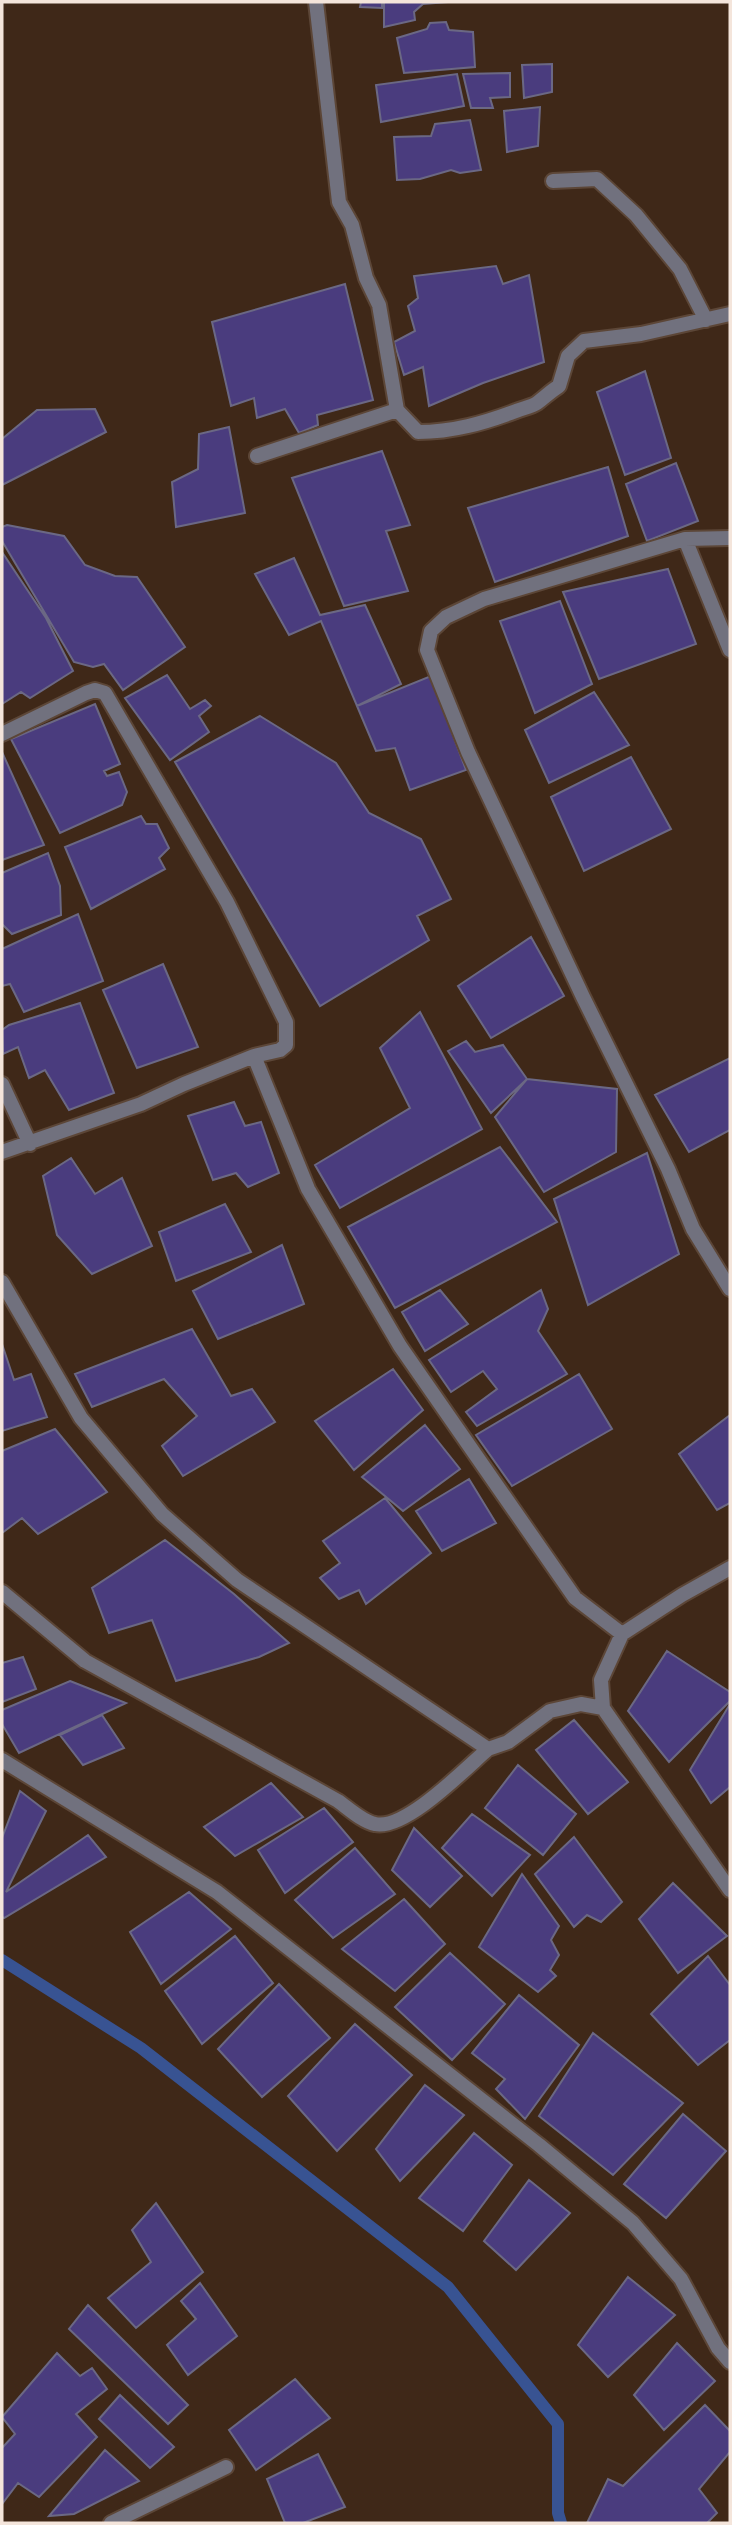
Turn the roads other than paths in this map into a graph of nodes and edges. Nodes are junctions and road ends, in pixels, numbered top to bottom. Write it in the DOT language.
graph roads {
  1 [pos="316,2"];
  2 [pos="554,181"];
  3 [pos="730,314"];
  4 [pos="706,320"];
  5 [pos="397,410"];
  6 [pos="257,456"];
  7 [pos="730,538"];
  8 [pos="685,539"];
  9 [pos="730,650"];
  10 [pos="2,734"];
  11 [pos="254,1056"];
  12 [pos="2,1084"];
  13 [pos="30,1144"];
  14 [pos="2,1152"];
  15 [pos="2,1282"];
  16 [pos="730,1289"];
  17 [pos="730,1568"];
  18 [pos="2,1592"];
  19 [pos="622,1634"];
  20 [pos="603,1708"];
  21 [pos="488,1749"];
  22 [pos="2,1760"];
  23 [pos="730,1890"];
  24 [pos="730,2362"];
  25 [pos="226,2467"];
  26 [pos="111,2523"];
  1 -- 5 [label="street"];
  2 -- 4 [label="street"];
  3 -- 4 [label="street"];
  4 -- 5 [label="street"];
  5 -- 6 [label="street"];
  7 -- 8 [label="street"];
  8 -- 9 [label="street"];
  8 -- 16 [label="street"];
  10 -- 11 [label="street"];
  11 -- 13 [label="street"];
  11 -- 19 [label="street"];
  12 -- 13 [label="street"];
  13 -- 14 [label="street"];
  15 -- 21 [label="street"];
  17 -- 19 [label="street"];
  18 -- 21 [label="street"];
  19 -- 20 [label="street"];
  20 -- 21 [label="street"];
  20 -- 23 [label="street"];
  22 -- 24 [label="street"];
  25 -- 26 [label="street"];
}
